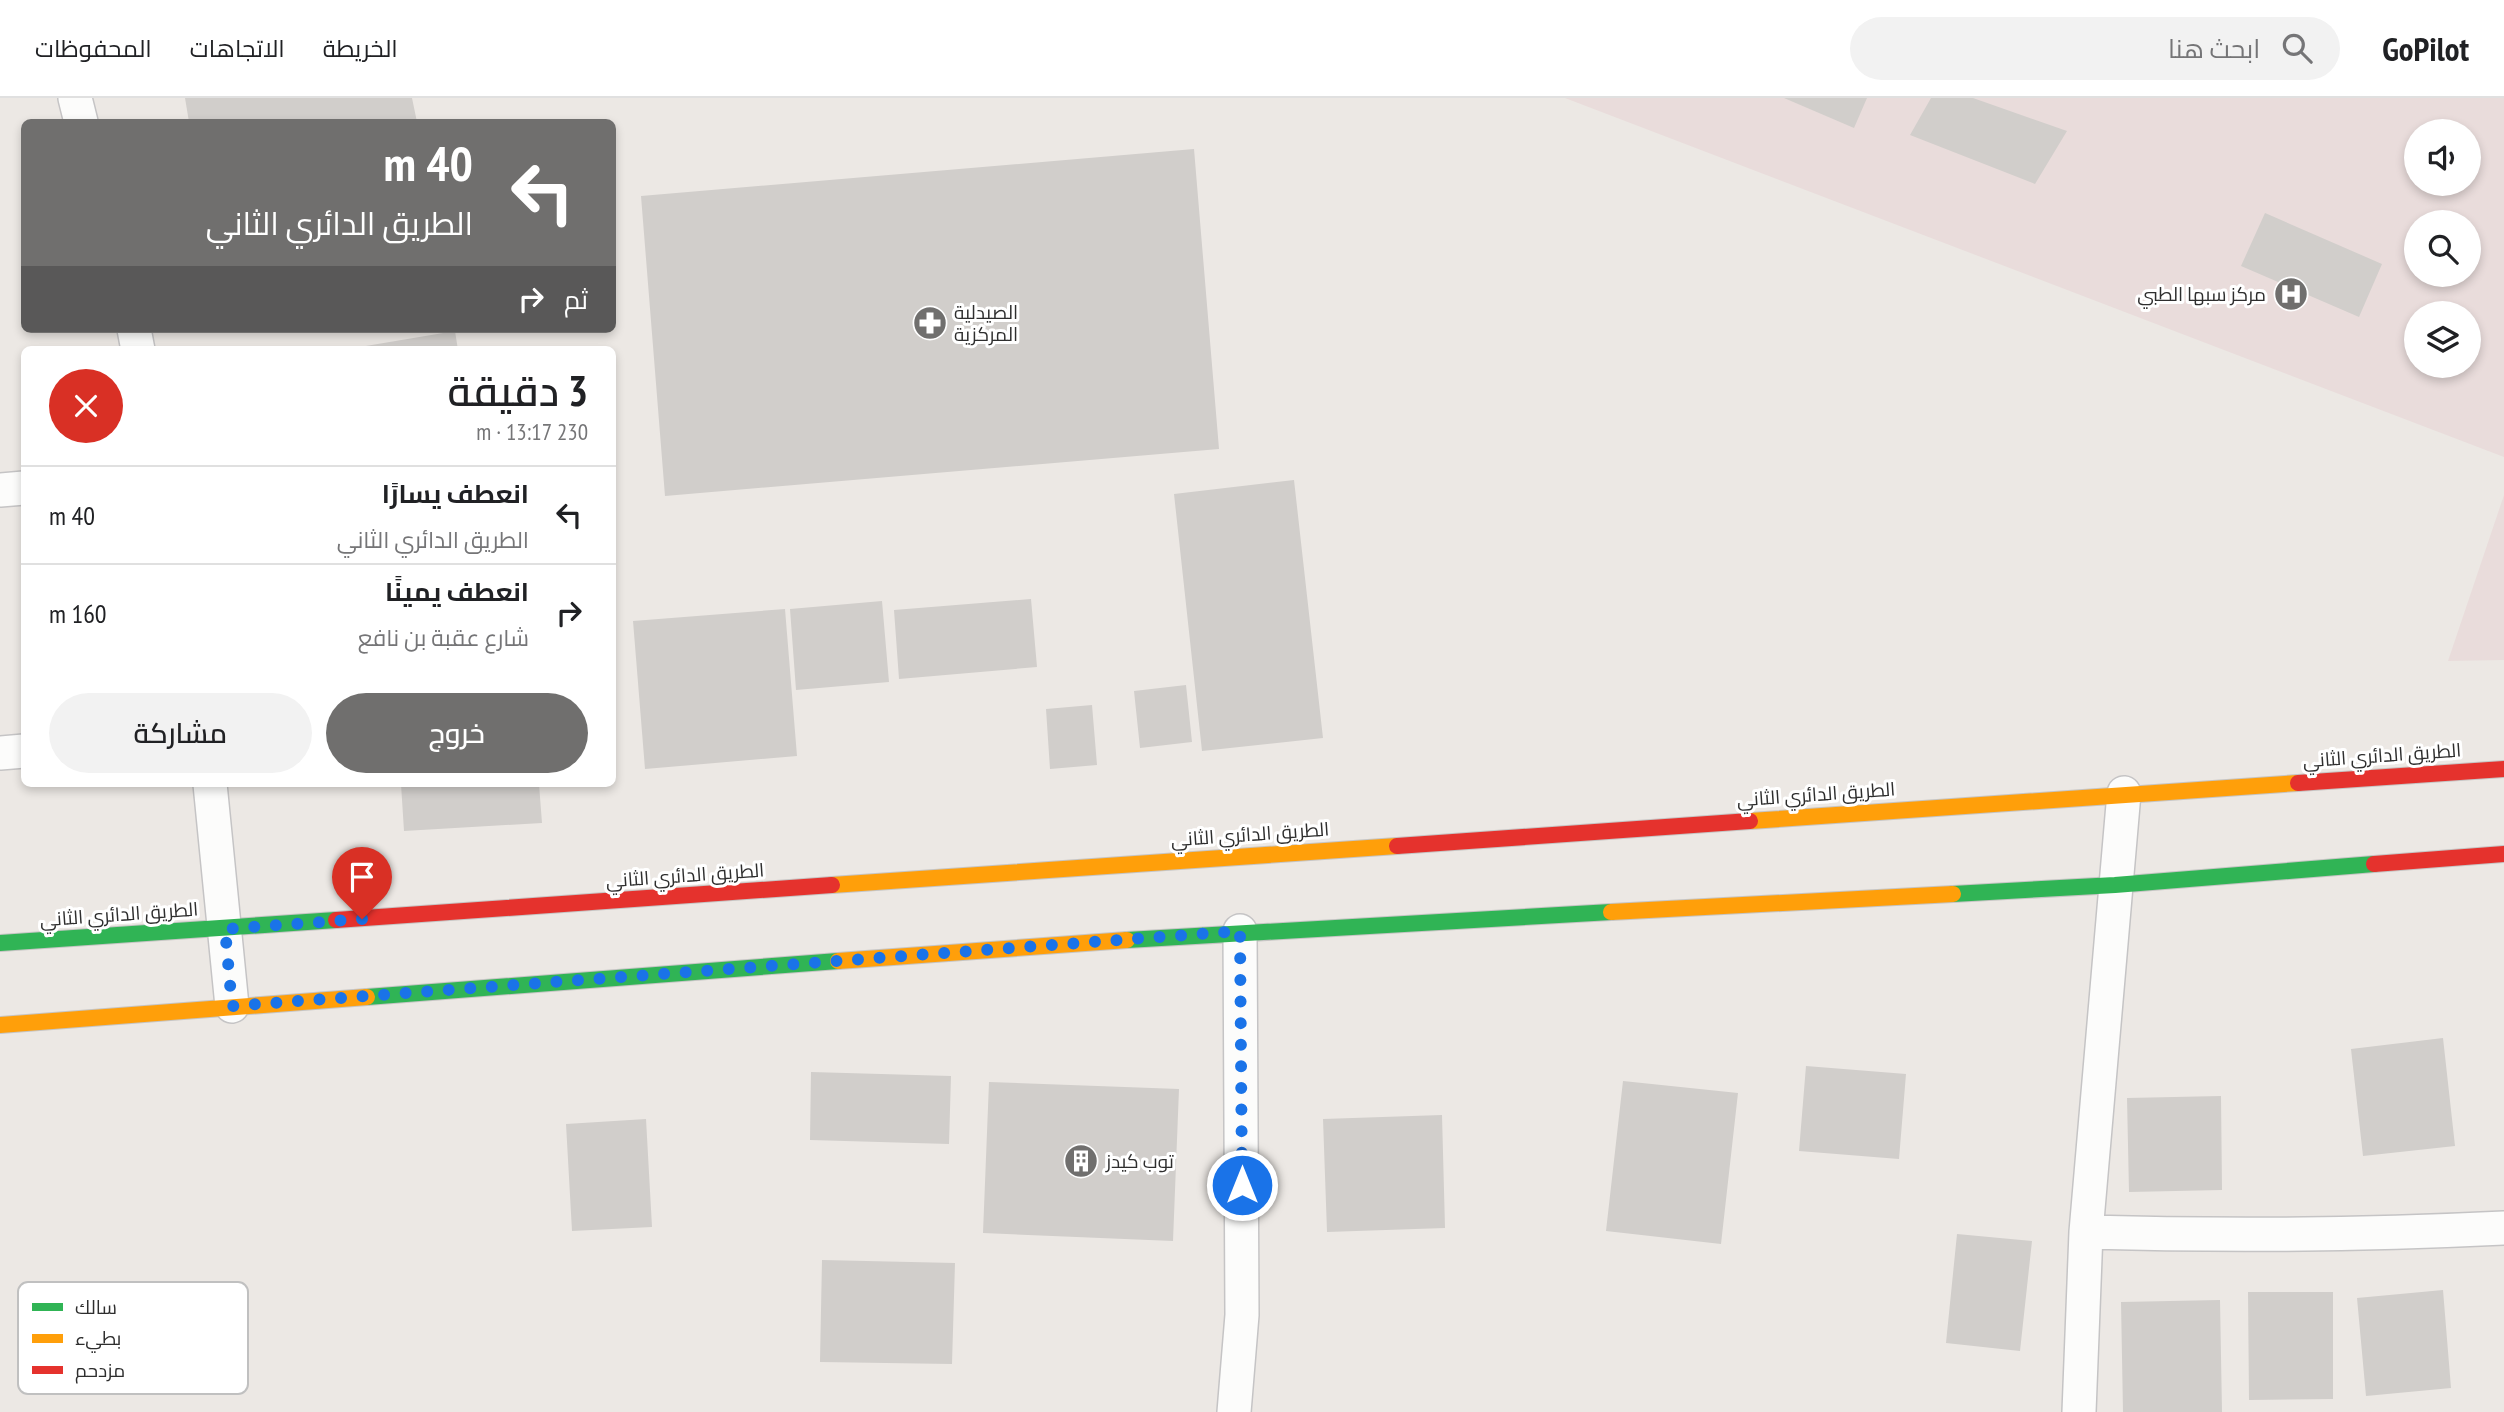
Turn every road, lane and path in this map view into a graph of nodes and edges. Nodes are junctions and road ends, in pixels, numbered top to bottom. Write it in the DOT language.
graph roads {
  1 [pos="75,98"];
  2 [pos="80,119"];
  3 [pos="21,488"];
  4 [pos="0,490"];
  5 [pos="21,751"];
  6 [pos="0,753"];
  7 [pos="2504,769"];
  8 [pos="210,787"];
  9 [pos="2124,793"];
  10 [pos="2504,854"];
  11 [pos="2115,885"];
  12 [pos="225,929"];
  13 [pos="1240,931"];
  14 [pos="0,943"];
  15 [pos="232,1006"];
  16 [pos="0,1025"];
  17 [pos="2504,1228"];
  18 [pos="2087,1232"];
  19 [pos="1234,1412"];
  20 [pos="2078,1412"];
  1 -- 2 [label="street"];
  3 -- 4 [label="street"];
  5 -- 6 [label="street"];
  7 -- 9 [label="main road, الطريق الدائري الثاني"];
  8 -- 12 [label="street"];
  9 -- 11 [label="street"];
  9 -- 12 [label="main road, الطريق الدائري الثاني"];
  10 -- 11 [label="main road"];
  11 -- 13 [label="main road"];
  11 -- 18 [label="street"];
  12 -- 14 [label="main road, الطريق الدائري الثاني"];
  12 -- 15 [label="street"];
  13 -- 15 [label="main road"];
  13 -- 19 [label="street"];
  15 -- 16 [label="main road"];
  17 -- 18 [label="street"];
  18 -- 20 [label="street"];
}
